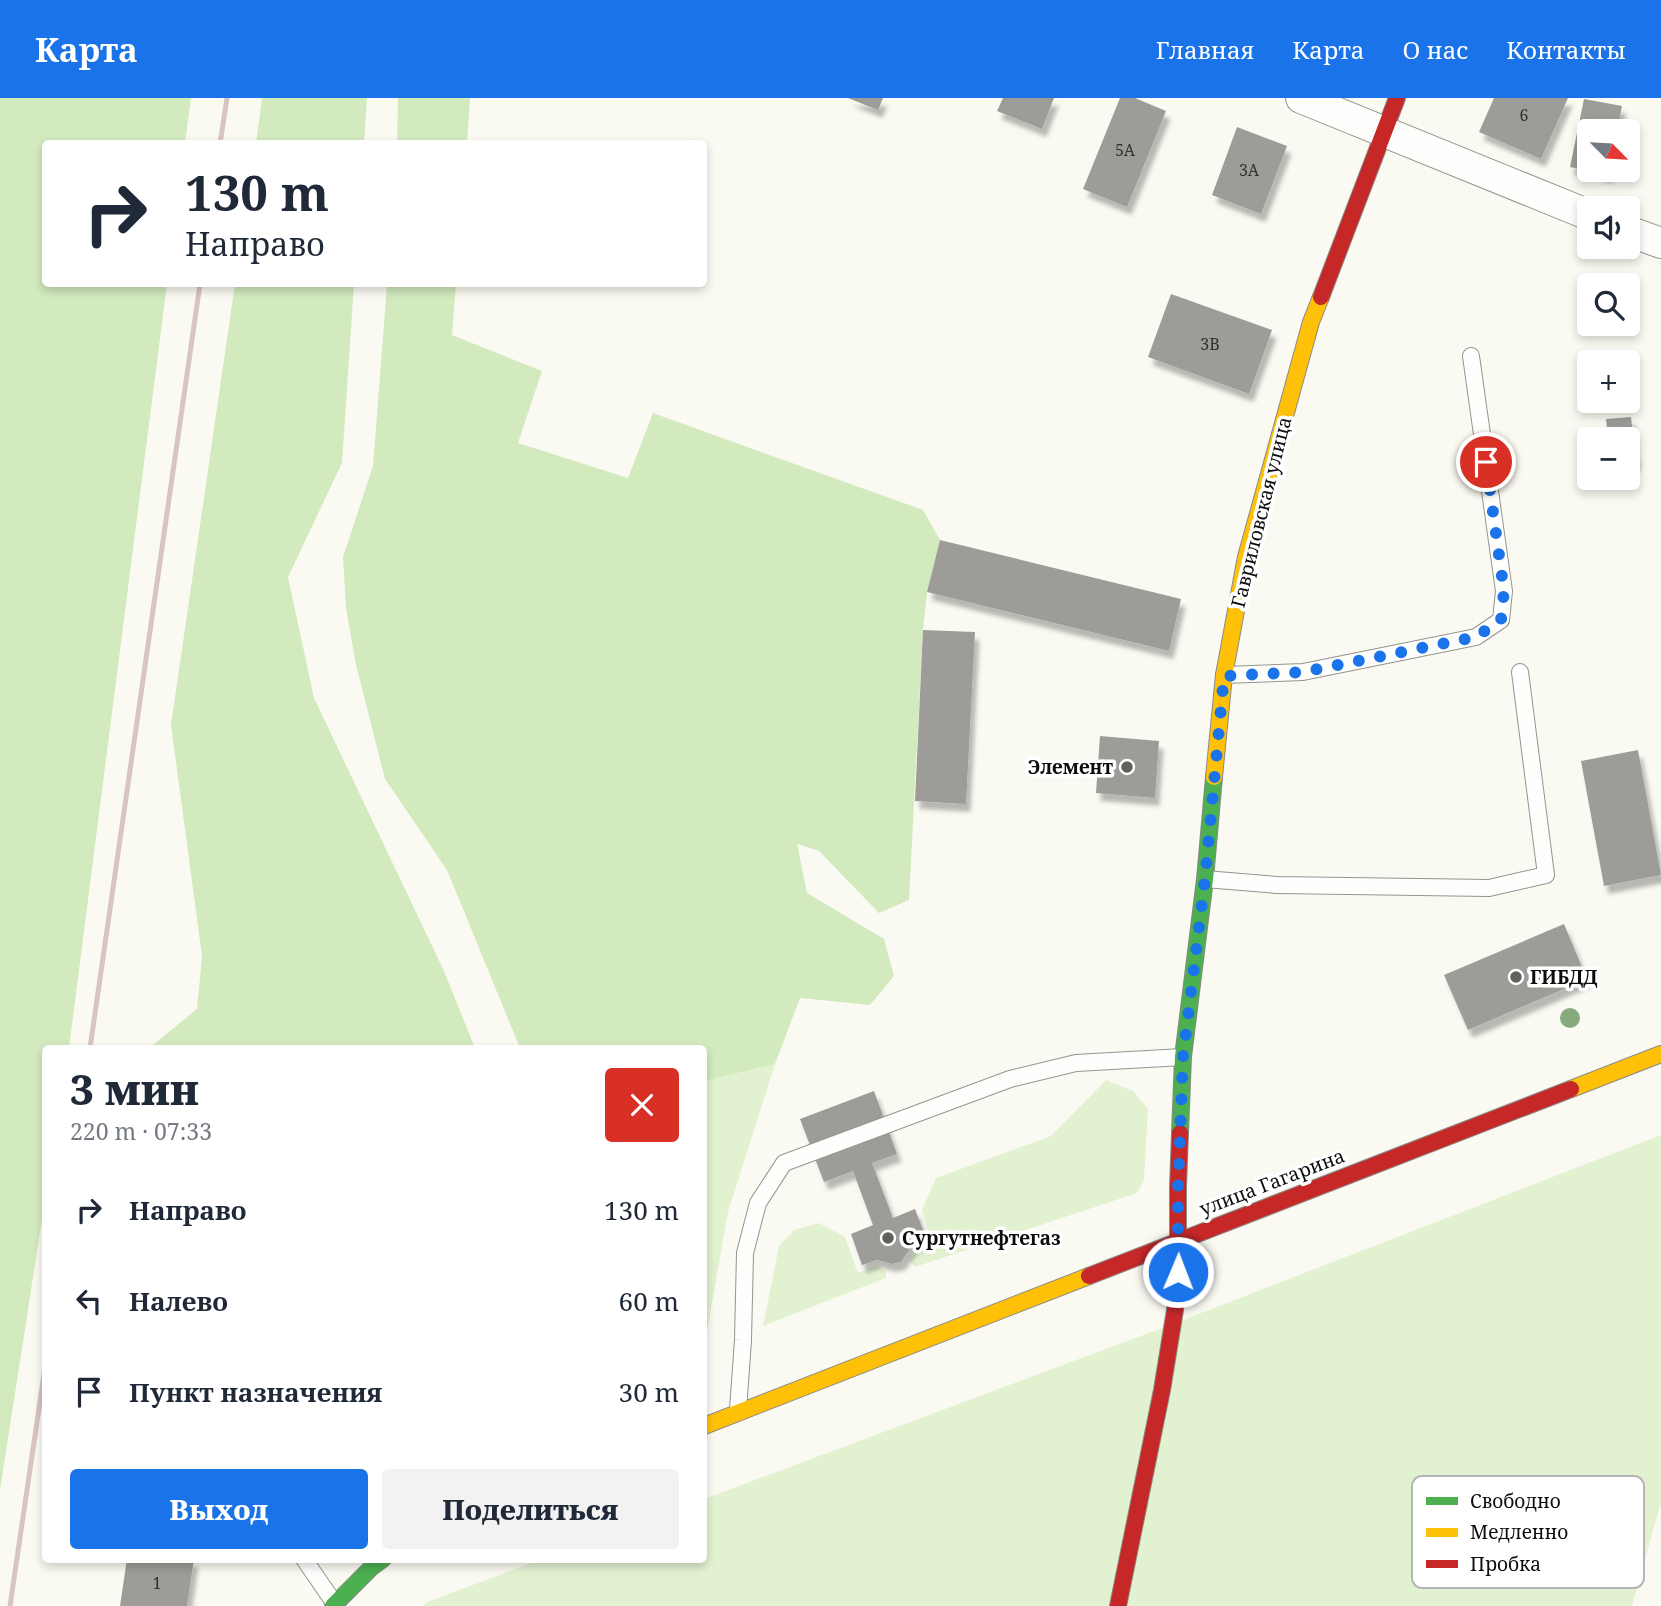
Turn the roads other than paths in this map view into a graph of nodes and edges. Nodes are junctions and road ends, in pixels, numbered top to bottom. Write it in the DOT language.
graph roads {
  1 [pos="1301,98"];
  2 [pos="1397,98"];
  3 [pos="1385,133"];
  4 [pos="1577,210"];
  5 [pos="1640,235"];
  6 [pos="1661,243"];
  7 [pos="1471,356"];
  8 [pos="1520,672"];
  9 [pos="1224,676"];
  10 [pos="1205,879"];
  11 [pos="1661,1054"];
  12 [pos="1183,1057"];
  13 [pos="1179,1240"];
  14 [pos="738,1412"];
  15 [pos="707,1425"];
  16 [pos="307,1563"];
  17 [pos="378,1563"];
  18 [pos="334,1605"];
  19 [pos="1118,1606"];
  1 -- 3 [label="street"];
  2 -- 3 [label="street, Гавриловская улица"];
  3 -- 4 [label="street"];
  3 -- 9 [label="street, Гавриловская улица"];
  5 -- 6 [label="street"];
  7 -- 9 [label="lane"];
  8 -- 10 [label="lane"];
  9 -- 10 [label="street, Гавриловская улица"];
  10 -- 12 [label="street, Гавриловская улица"];
  11 -- 13 [label="street, улица Гагарина"];
  12 -- 13 [label="street, Гавриловская улица"];
  12 -- 14 [label="lane"];
  13 -- 14 [label="street, улица Гагарина"];
  13 -- 19 [label="street, Гавриловская улица"];
  14 -- 15 [label="street, улица Гагарина"];
  16 -- 18 [label="lane"];
  17 -- 18 [label="street"];
}
